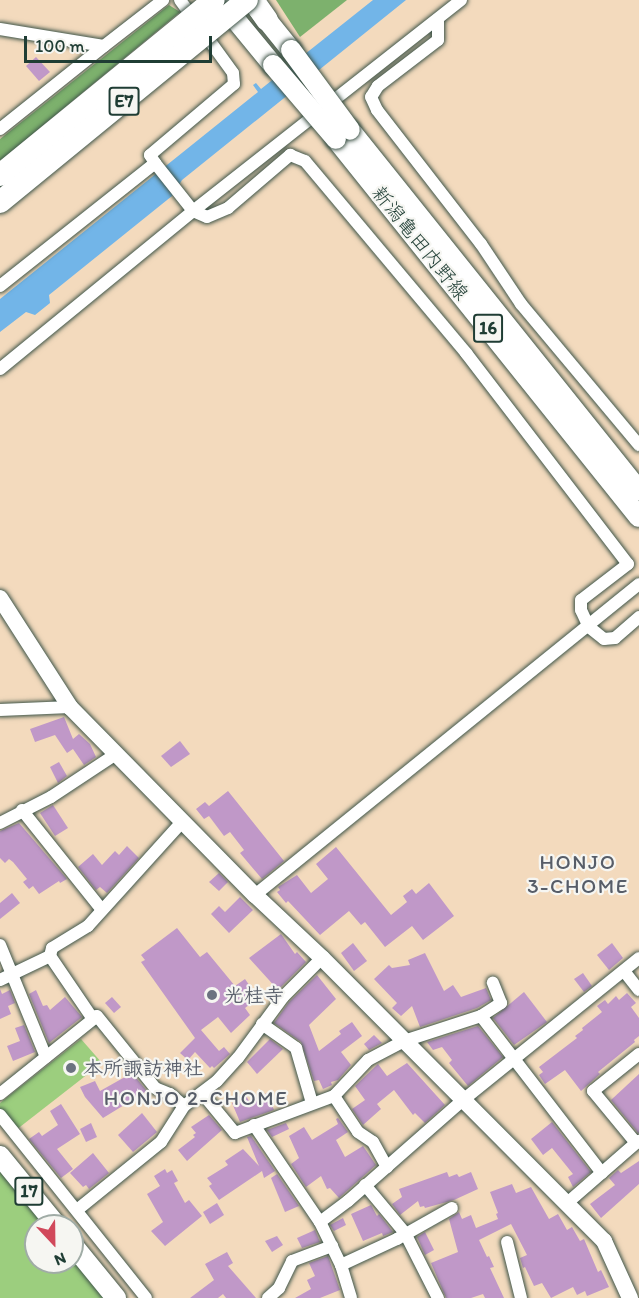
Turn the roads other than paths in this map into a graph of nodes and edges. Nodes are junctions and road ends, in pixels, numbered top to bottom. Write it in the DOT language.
graph roads {
  1 [pos="163,0"];
  2 [pos="180,0"];
  3 [pos="214,0"];
  4 [pos="220,0"];
  5 [pos="250,0"];
  6 [pos="460,0"];
  7 [pos="267,20"];
  8 [pos="438,20"];
  9 [pos="0,29"];
  10 [pos="104,46"];
  11 [pos="0,129"];
  12 [pos="343,135"];
  13 [pos="155,163"];
  14 [pos="0,175"];
  15 [pos="0,202"];
  16 [pos="193,211"];
  17 [pos="0,285"];
  18 [pos="0,369"];
  19 [pos="639,445"];
  20 [pos="639,491"];
  21 [pos="639,517"];
  22 [pos="639,584"];
  23 [pos="0,598"];
  24 [pos="639,617"];
  25 [pos="588,627"];
  26 [pos="70,707"];
  27 [pos="0,710"];
  28 [pos="117,754"];
  29 [pos="22,810"];
  30 [pos="183,820"];
  31 [pos="0,822"];
  32 [pos="255,896"];
  33 [pos="102,910"];
  34 [pos="0,945"];
  35 [pos="50,956"];
  36 [pos="322,958"];
  37 [pos="639,958"];
  38 [pos="624,971"];
  39 [pos="13,974"];
  40 [pos="0,980"];
  41 [pos="493,983"];
  42 [pos="639,990"];
  43 [pos="481,1016"];
  44 [pos="93,1019"];
  45 [pos="262,1023"];
  46 [pos="404,1041"];
  47 [pos="639,1054"];
  48 [pos="46,1057"];
  49 [pos="515,1058"];
  50 [pos="202,1093"];
  51 [pos="0,1094"];
  52 [pos="334,1096"];
  53 [pos="463,1100"];
  54 [pos="312,1103"];
  55 [pos="184,1106"];
  56 [pos="0,1114"];
  57 [pos="254,1125"];
  58 [pos="638,1142"];
  59 [pos="0,1156"];
  60 [pos="387,1167"];
  61 [pos="602,1173"];
  62 [pos="365,1185"];
  63 [pos="567,1204"];
  64 [pos="452,1208"];
  65 [pos="77,1210"];
  66 [pos="47,1214"];
  67 [pos="320,1222"];
  68 [pos="405,1233"];
  69 [pos="507,1242"];
  70 [pos="332,1246"];
  71 [pos="84,1259"];
  72 [pos="341,1265"];
  73 [pos="116,1298"];
  74 [pos="146,1298"];
  75 [pos="268,1298"];
  76 [pos="351,1298"];
  77 [pos="438,1298"];
  78 [pos="521,1298"];
  79 [pos="630,1298"];
  1 -- 10 [label="street"];
  2 -- 13 [label="street"];
  3 -- 14 [label="highway, E7, bridge"];
  4 -- 12 [label="main road, 新潟亀田内野線 / 16, bridge"];
  5 -- 7 [label="highway"];
  5 -- 15 [label="highway, E7, bridge"];
  6 -- 8 [label="street"];
  7 -- 12 [label="main road, 新潟亀田内野線 / 16, bridge"];
  8 -- 16 [label="street"];
  8 -- 19 [label="street"];
  9 -- 10 [label="street"];
  10 -- 11 [label="street"];
  12 -- 20 [label="main road, 新潟亀田内野線 / 16"];
  12 -- 21 [label="main road, 新潟亀田内野線 / 16"];
  13 -- 16 [label="street"];
  13 -- 17 [label="street"];
  16 -- 18 [label="street"];
  16 -- 25 [label="street"];
  22 -- 25 [label="street"];
  23 -- 26 [label="street"];
  24 -- 25 [label="street"];
  25 -- 32 [label="street"];
  26 -- 27 [label="street"];
  26 -- 28 [label="street"];
  28 -- 29 [label="street"];
  28 -- 30 [label="street"];
  29 -- 31 [label="street"];
  29 -- 33 [label="street"];
  30 -- 32 [label="street"];
  30 -- 33 [label="street"];
  32 -- 36 [label="street"];
  33 -- 35 [label="street"];
  34 -- 39 [label="street"];
  35 -- 39 [label="street"];
  35 -- 44 [label="street"];
  36 -- 45 [label="street"];
  36 -- 46 [label="street"];
  37 -- 38 [label="street"];
  38 -- 42 [label="street"];
  38 -- 49 [label="street"];
  39 -- 40 [label="street"];
  39 -- 48 [label="street"];
  41 -- 43 [label="street"];
  43 -- 46 [label="street"];
  43 -- 49 [label="street"];
  44 -- 48 [label="street"];
  44 -- 55 [label="street"];
  45 -- 50 [label="street"];
  45 -- 54 [label="street"];
  46 -- 52 [label="street"];
  46 -- 53 [label="street"];
  47 -- 58 [label="street"];
  48 -- 51 [label="street"];
  49 -- 53 [label="street"];
  49 -- 61 [label="street"];
  50 -- 55 [label="street"];
  50 -- 57 [label="street"];
  52 -- 54 [label="street"];
  52 -- 60 [label="street"];
  53 -- 60 [label="street"];
  53 -- 63 [label="street"];
  54 -- 57 [label="street"];
  55 -- 65 [label="street"];
  56 -- 65 [label="street"];
  57 -- 67 [label="street"];
  58 -- 61 [label="street"];
  59 -- 66 [label="main road, 17"];
  60 -- 62 [label="street"];
  61 -- 63 [label="street"];
  62 -- 67 [label="street"];
  62 -- 68 [label="street"];
  63 -- 79 [label="street"];
  64 -- 68 [label="street"];
  65 -- 74 [label="street"];
  67 -- 70 [label="street"];
  68 -- 72 [label="street"];
  68 -- 77 [label="street"];
  69 -- 78 [label="street"];
  70 -- 72 [label="street"];
  70 -- 75 [label="street"];
  71 -- 73 [label="main road"];
  72 -- 76 [label="street"];
}
